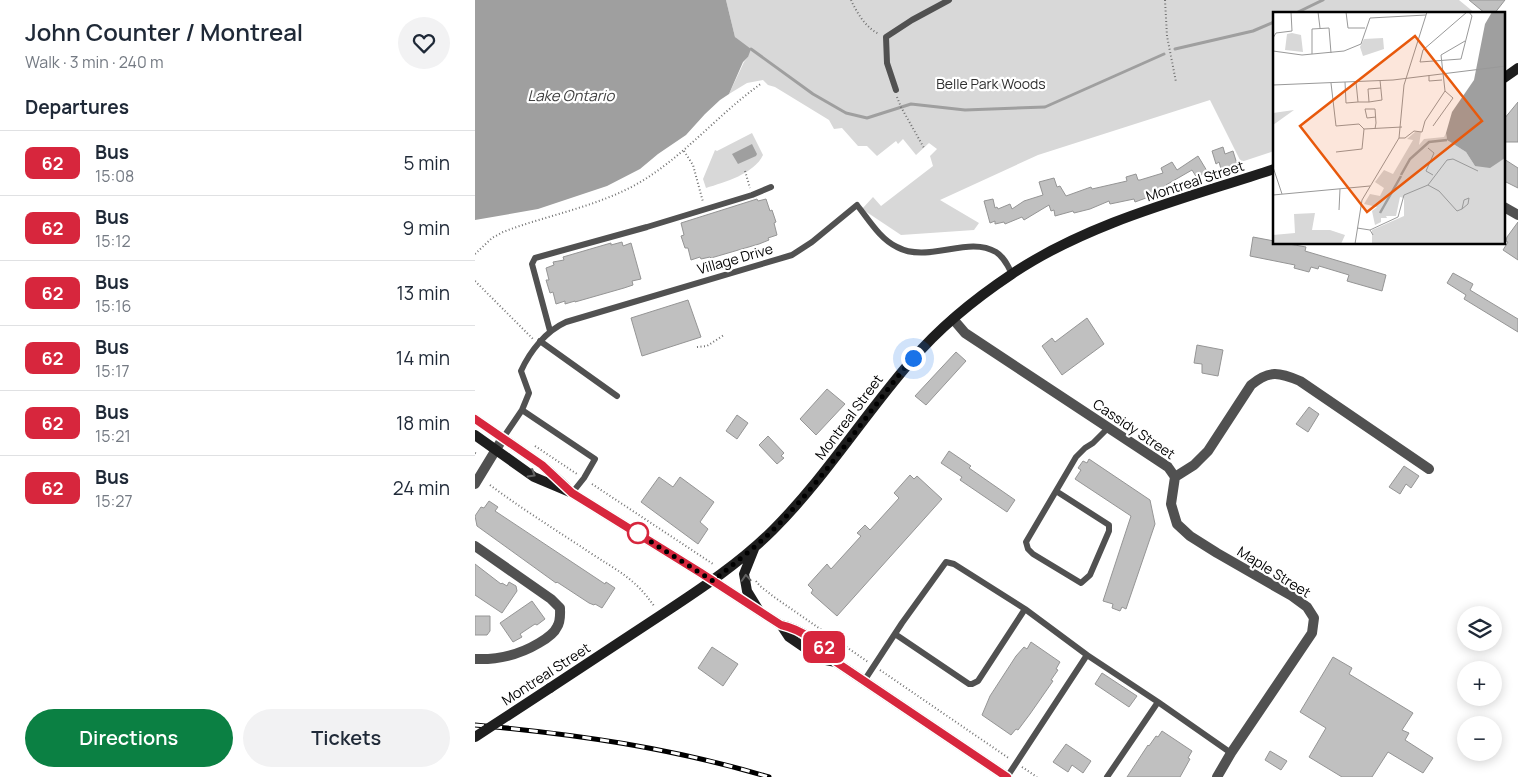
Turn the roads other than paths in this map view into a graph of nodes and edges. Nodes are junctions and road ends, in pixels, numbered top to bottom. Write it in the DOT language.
graph roads {
  1 [pos="949,0"];
  2 [pos="1518,68"];
  3 [pos="1505,77"];
  4 [pos="896,90"];
  5 [pos="1273,169"];
  6 [pos="771,187"];
  7 [pos="1505,208"];
  8 [pos="1518,215"];
  9 [pos="1012,274"];
  10 [pos="953,319"];
  11 [pos="549,331"];
  12 [pos="540,342"];
  13 [pos="617,396"];
  14 [pos="521,410"];
  15 [pos="475,419"];
  16 [pos="1109,427"];
  17 [pos="475,434"];
  18 [pos="503,438"];
  19 [pos="496,450"];
  20 [pos="1429,469"];
  21 [pos="1175,476"];
  22 [pos="475,484"];
  23 [pos="1056,490"];
  24 [pos="572,493"];
  25 [pos="475,546"];
  26 [pos="756,546"];
  27 [pos="713,581"];
  28 [pos="758,610"];
  29 [pos="1025,610"];
  30 [pos="895,634"];
  31 [pos="1087,655"];
  32 [pos="475,659"];
  33 [pos="864,681"];
  34 [pos="1157,702"];
  35 [pos="475,737"];
  36 [pos="1231,753"];
  37 [pos="1007,777"];
  38 [pos="1107,777"];
  39 [pos="1217,777"];
  1 -- 4 [label="lane"];
  2 -- 3 [label="main road"];
  5 -- 9 [label="main road, Montreal Street"];
  6 -- 11 [label="lane"];
  7 -- 8 [label="street"];
  9 -- 10 [label="main road, Montreal Street"];
  9 -- 11 [label="lane, Village Drive"];
  10 -- 16 [label="street, Cassidy Street"];
  10 -- 26 [label="main road, Montreal Street"];
  11 -- 12 [label="lane, Village Drive"];
  12 -- 13 [label="lane"];
  12 -- 14 [label="lane, Village Drive"];
  14 -- 18 [label="lane, Village Drive"];
  14 -- 24 [label="lane"];
  15 -- 18 [label="main road"];
  16 -- 21 [label="street, Cassidy Street"];
  16 -- 23 [label="lane"];
  17 -- 19 [label="main road"];
  18 -- 19 [label="street"];
  18 -- 24 [label="main road"];
  19 -- 22 [label="street"];
  19 -- 24 [label="main road, one-way"];
  20 -- 21 [label="street, Cassidy Street"];
  21 -- 36 [label="street, Maple Street"];
  23 -- 23 [label="lane"];
  24 -- 27 [label="main road"];
  25 -- 32 [label="street"];
  26 -- 27 [label="main road, Montreal Street"];
  28 -- 26 [label="main road, one-way"];
  27 -- 28 [label="main road"];
  27 -- 35 [label="main road, Montreal Street, bridge"];
  28 -- 33 [label="main road"];
  29 -- 30 [label="lane"];
  29 -- 30 [label="lane"];
  29 -- 31 [label="lane"];
  30 -- 33 [label="lane"];
  31 -- 34 [label="lane"];
  31 -- 37 [label="lane"];
  33 -- 37 [label="main road"];
  34 -- 36 [label="lane"];
  34 -- 38 [label="lane"];
  36 -- 39 [label="street, Maple Street"];
}
